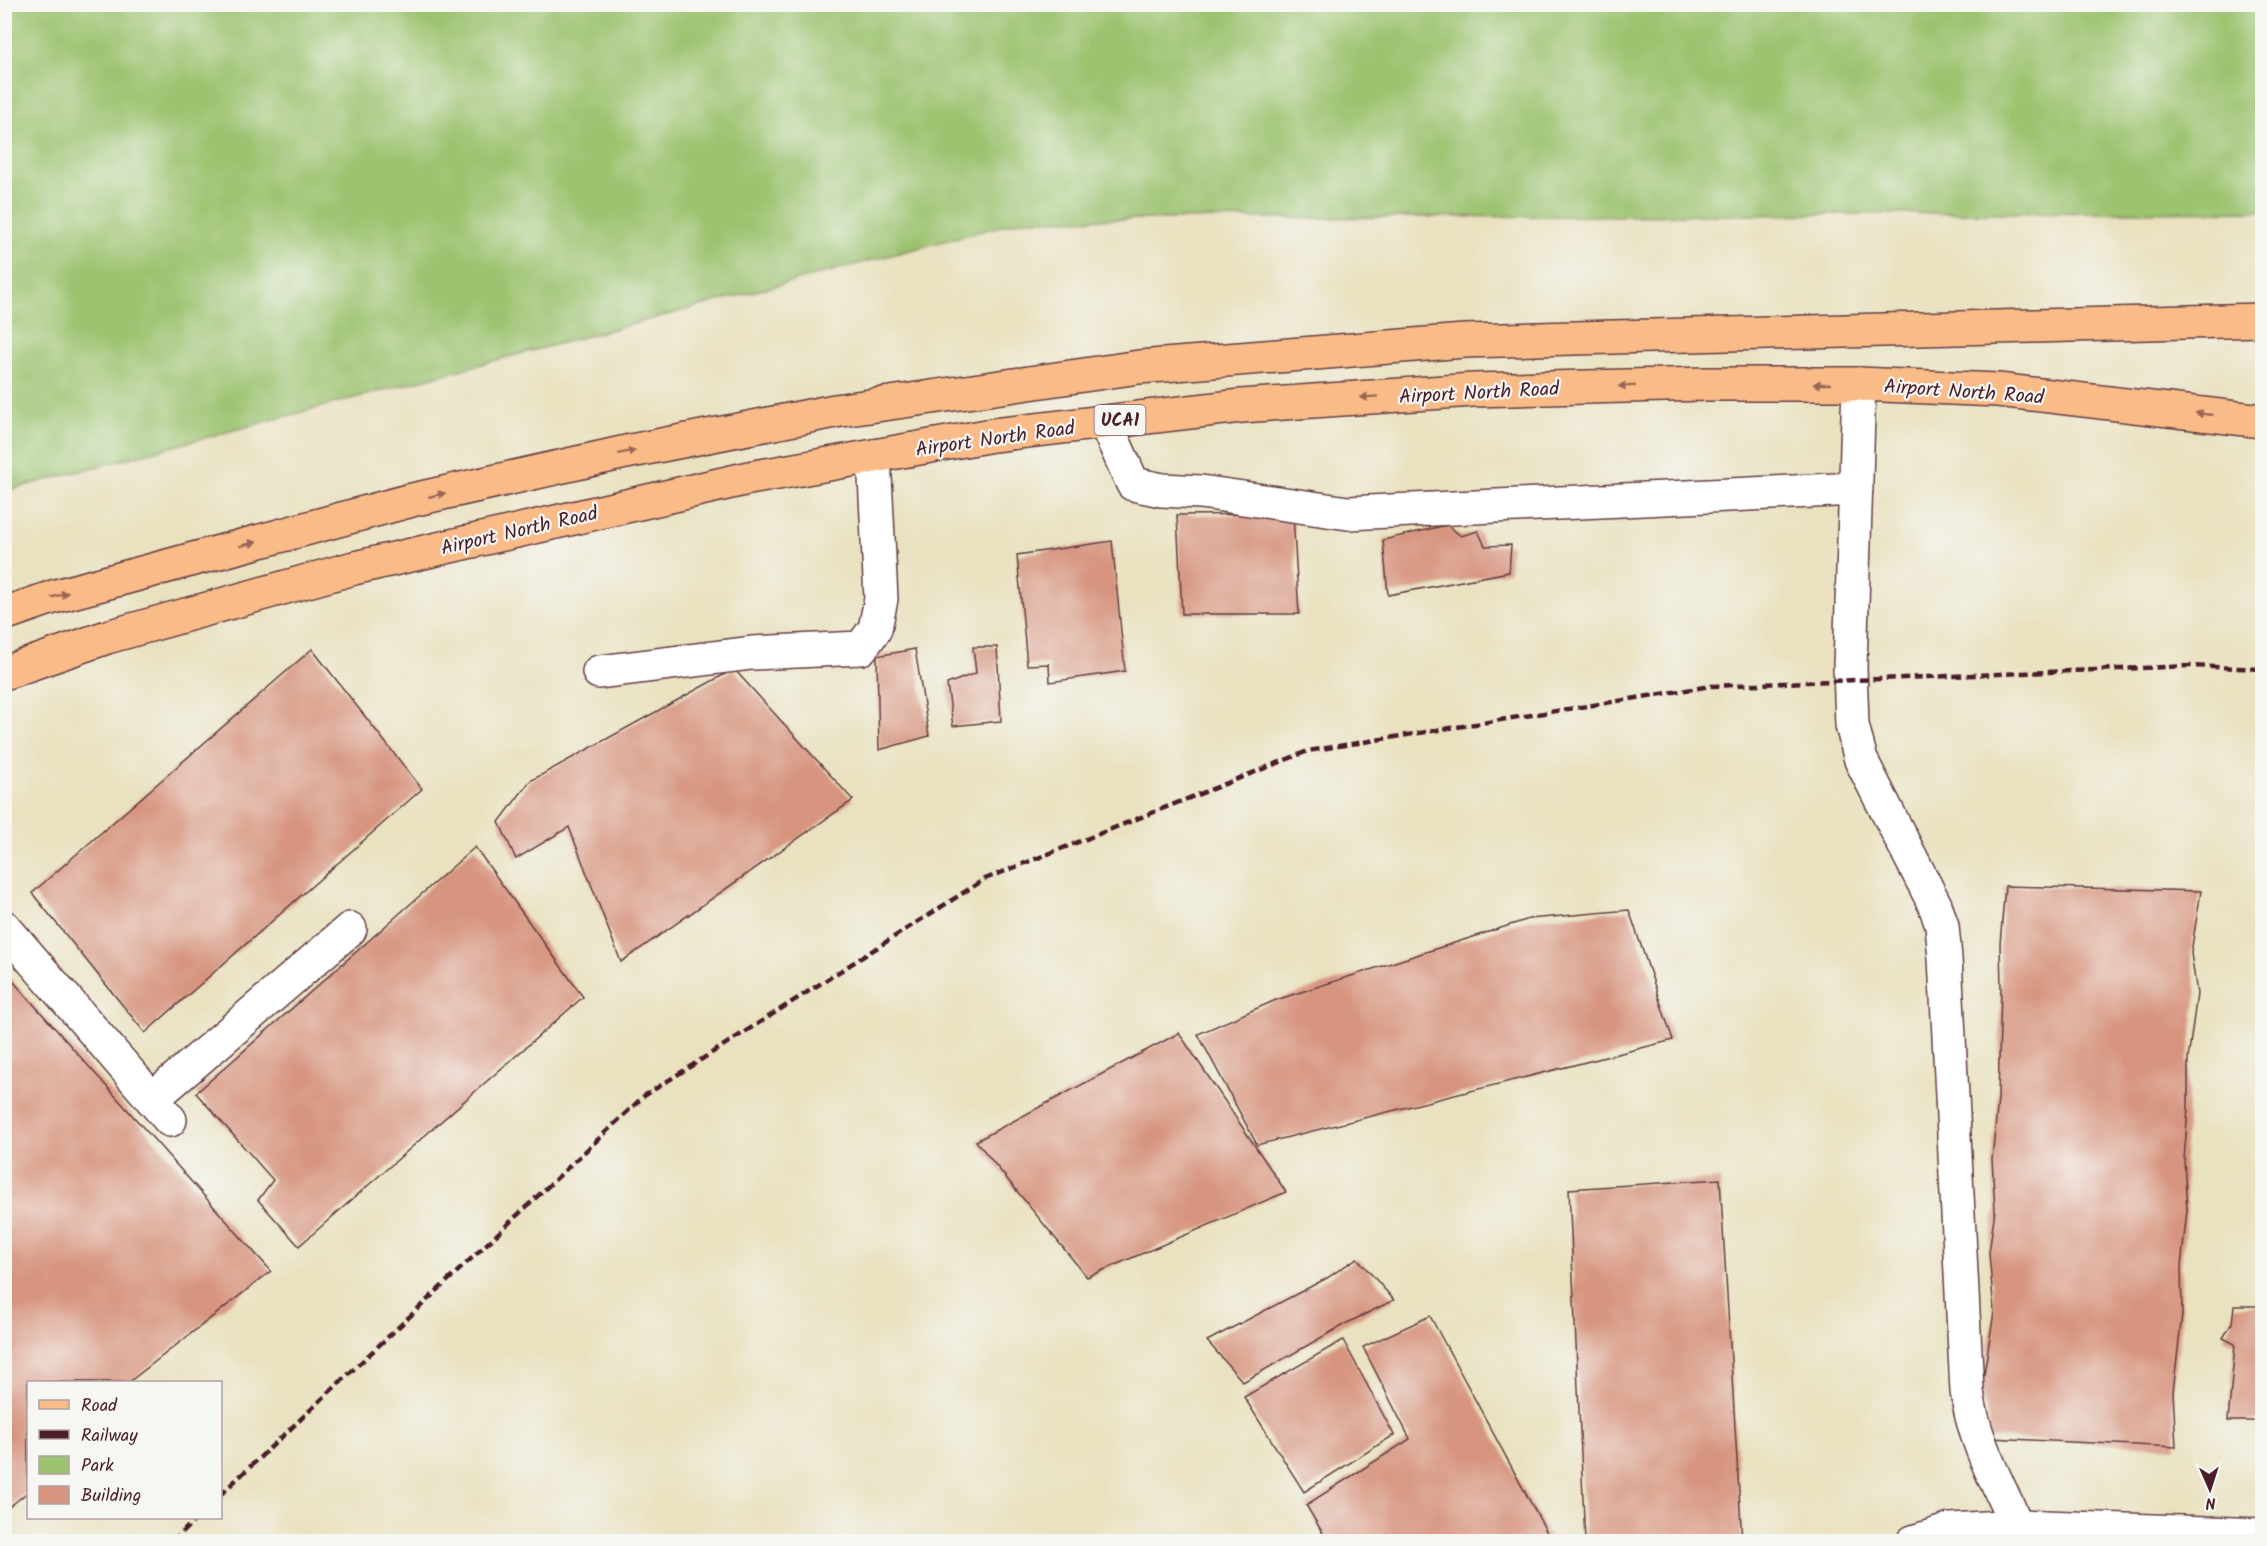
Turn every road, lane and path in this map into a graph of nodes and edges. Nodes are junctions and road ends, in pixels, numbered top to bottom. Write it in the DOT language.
graph roads {
  1 [pos="2262,320"];
  2 [pos="1859,384"];
  3 [pos="2262,421"];
  4 [pos="1104,422"];
  5 [pos="874,456"];
  6 [pos="1856,489"];
  7 [pos="4,614"];
  8 [pos="599,672"];
  9 [pos="4,673"];
  10 [pos="4,927"];
  11 [pos="350,929"];
  12 [pos="2020,1534"];
  13 [pos="2262,1535"];
  14 [pos="1913,1542"];
  7 -- 1 [label="main road, one-way"];
  3 -- 2 [label="main road, Airport North Road / UCA1, one-way"];
  2 -- 4 [label="main road, Airport North Road / UCA1, one-way"];
  2 -- 6 [label="street"];
  4 -- 5 [label="main road, Airport North Road / UCA1"];
  4 -- 6 [label="street"];
  5 -- 8 [label="street"];
  5 -- 9 [label="main road, Airport North Road / UCA1"];
  6 -- 12 [label="street"];
  10 -- 11 [label="street"];
  12 -- 13 [label="street"];
  12 -- 14 [label="street"];
}
